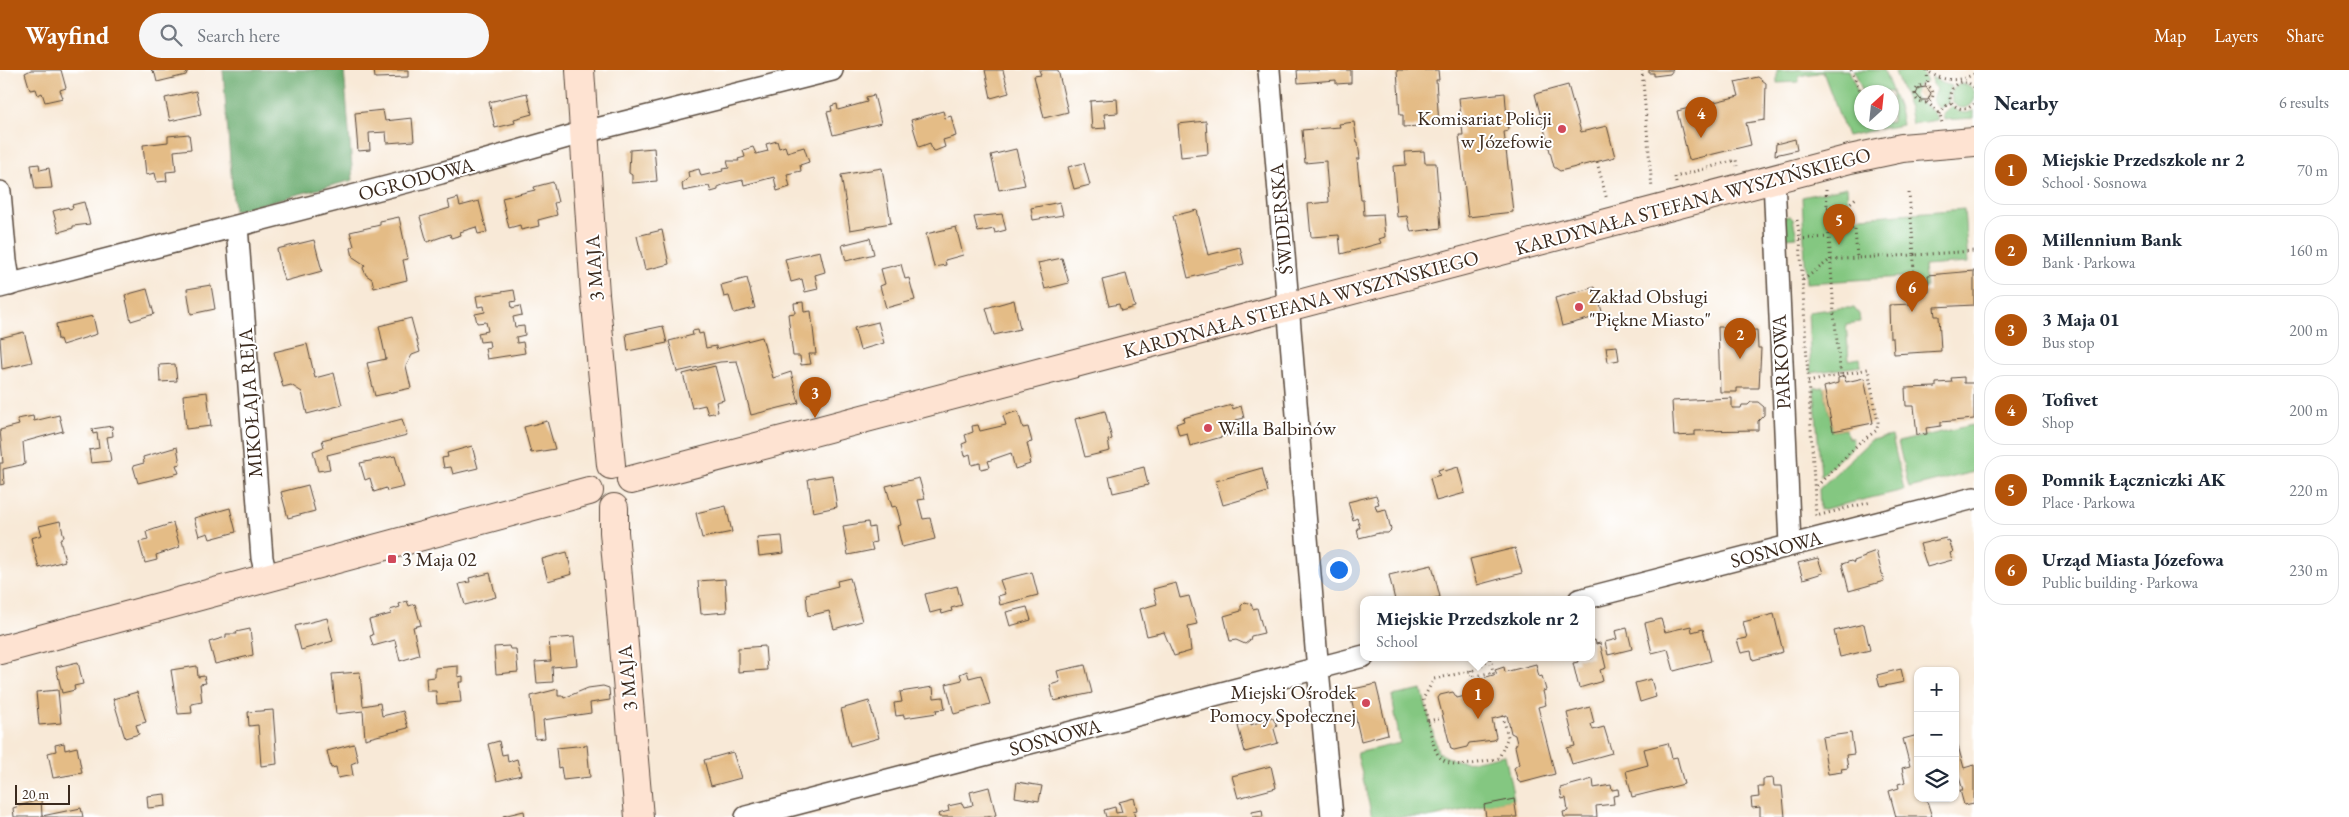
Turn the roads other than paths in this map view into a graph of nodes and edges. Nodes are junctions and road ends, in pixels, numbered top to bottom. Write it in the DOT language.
graph roads {
  1 [pos="580,70"];
  2 [pos="832,70"];
  3 [pos="1270,70"];
  4 [pos="585,132"];
  5 [pos="1974,142"];
  6 [pos="1774,179"];
  7 [pos="0,192"];
  8 [pos="237,226"];
  9 [pos="5,286"];
  10 [pos="1289,308"];
  11 [pos="621,473"];
  12 [pos="589,491"];
  13 [pos="1974,498"];
  14 [pos="614,508"];
  15 [pos="1790,545"];
  16 [pos="266,579"];
  17 [pos="1594,596"];
  18 [pos="0,650"];
  19 [pos="1360,657"];
  20 [pos="1319,668"];
  21 [pos="639,817"];
  22 [pos="746,817"];
  23 [pos="1332,817"];
  1 -- 4 [label="street, 3 MAJA"];
  2 -- 4 [label="street, OGRODOWA"];
  3 -- 10 [label="street, ŚWIDERSKA"];
  4 -- 8 [label="street, OGRODOWA"];
  4 -- 11 [label="street, 3 MAJA"];
  5 -- 6 [label="street, KARDYNAŁA STEFANA WYSZYŃSKIEGO"];
  6 -- 10 [label="street, KARDYNAŁA STEFANA WYSZYŃSKIEGO"];
  6 -- 15 [label="street, PARKOWA"];
  7 -- 9 [label="street"];
  8 -- 9 [label="street, OGRODOWA"];
  8 -- 16 [label="street, MIKOŁAJA REJA"];
  10 -- 11 [label="street, KARDYNAŁA STEFANA WYSZYŃSKIEGO"];
  10 -- 20 [label="street, ŚWIDERSKA"];
  11 -- 12 [label="street"];
  11 -- 14 [label="street"];
  12 -- 14 [label="street"];
  12 -- 16 [label="street"];
  13 -- 15 [label="street, SOSNOWA"];
  14 -- 21 [label="street, 3 MAJA"];
  15 -- 17 [label="street, SOSNOWA"];
  16 -- 18 [label="street"];
  19 -- 20 [label="street, SOSNOWA"];
  20 -- 22 [label="street, SOSNOWA"];
  20 -- 23 [label="street, ŚWIDERSKA"];
}
